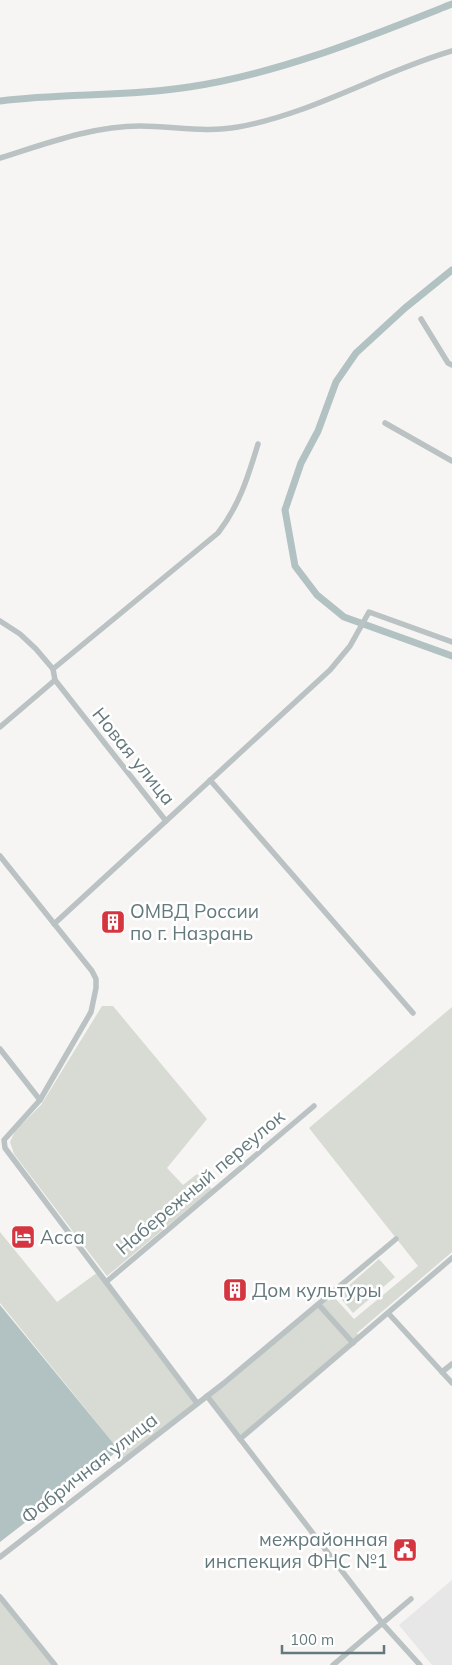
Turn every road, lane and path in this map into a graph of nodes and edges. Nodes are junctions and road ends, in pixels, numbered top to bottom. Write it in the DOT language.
graph roads {
  1 [pos="452,51"];
  2 [pos="0,158"];
  3 [pos="421,319"];
  4 [pos="452,365"];
  5 [pos="385,423"];
  6 [pos="258,444"];
  7 [pos="452,461"];
  8 [pos="0,621"];
  9 [pos="452,642"];
  10 [pos="53,669"];
  11 [pos="54,680"];
  12 [pos="0,728"];
  13 [pos="210,780"];
  14 [pos="166,820"];
  15 [pos="0,856"];
  16 [pos="54,924"];
  17 [pos="413,1013"];
  18 [pos="0,1049"];
  19 [pos="40,1100"];
  20 [pos="314,1106"];
  21 [pos="396,1239"];
  22 [pos="452,1258"];
  23 [pos="106,1282"];
  24 [pos="319,1305"];
  25 [pos="389,1314"];
  26 [pos="353,1343"];
  27 [pos="452,1364"];
  28 [pos="442,1372"];
  29 [pos="452,1383"];
  30 [pos="207,1396"];
  31 [pos="197,1403"];
  32 [pos="240,1439"];
  33 [pos="0,1557"];
  34 [pos="0,1597"];
  35 [pos="412,1599"];
  36 [pos="382,1623"];
  37 [pos="55,1665"];
  38 [pos="333,1665"];
  39 [pos="420,1665"];
  1 -- 2 [label="street"];
  3 -- 4 [label="street"];
  5 -- 7 [label="street"];
  6 -- 10 [label="street"];
  8 -- 10 [label="street"];
  9 -- 13 [label="street"];
  10 -- 11 [label="street"];
  11 -- 12 [label="street"];
  11 -- 14 [label="street, Новая улица"];
  13 -- 14 [label="street"];
  13 -- 17 [label="street"];
  14 -- 16 [label="street, Новая улица"];
  15 -- 16 [label="street"];
  16 -- 19 [label="street"];
  18 -- 19 [label="street"];
  19 -- 23 [label="street"];
  20 -- 23 [label="street, Набережный переулок"];
  21 -- 24 [label="street, Фабричная улица"];
  22 -- 25 [label="street"];
  23 -- 31 [label="street"];
  24 -- 26 [label="street"];
  24 -- 30 [label="street, Фабричная улица"];
  25 -- 26 [label="street"];
  25 -- 28 [label="street"];
  26 -- 32 [label="street"];
  27 -- 28 [label="street"];
  28 -- 29 [label="street"];
  30 -- 31 [label="street, Фабричная улица"];
  30 -- 32 [label="street"];
  31 -- 33 [label="street, Фабричная улица"];
  32 -- 36 [label="street"];
  34 -- 37 [label="street"];
  35 -- 36 [label="street"];
  36 -- 38 [label="street"];
  36 -- 39 [label="street"];
}
